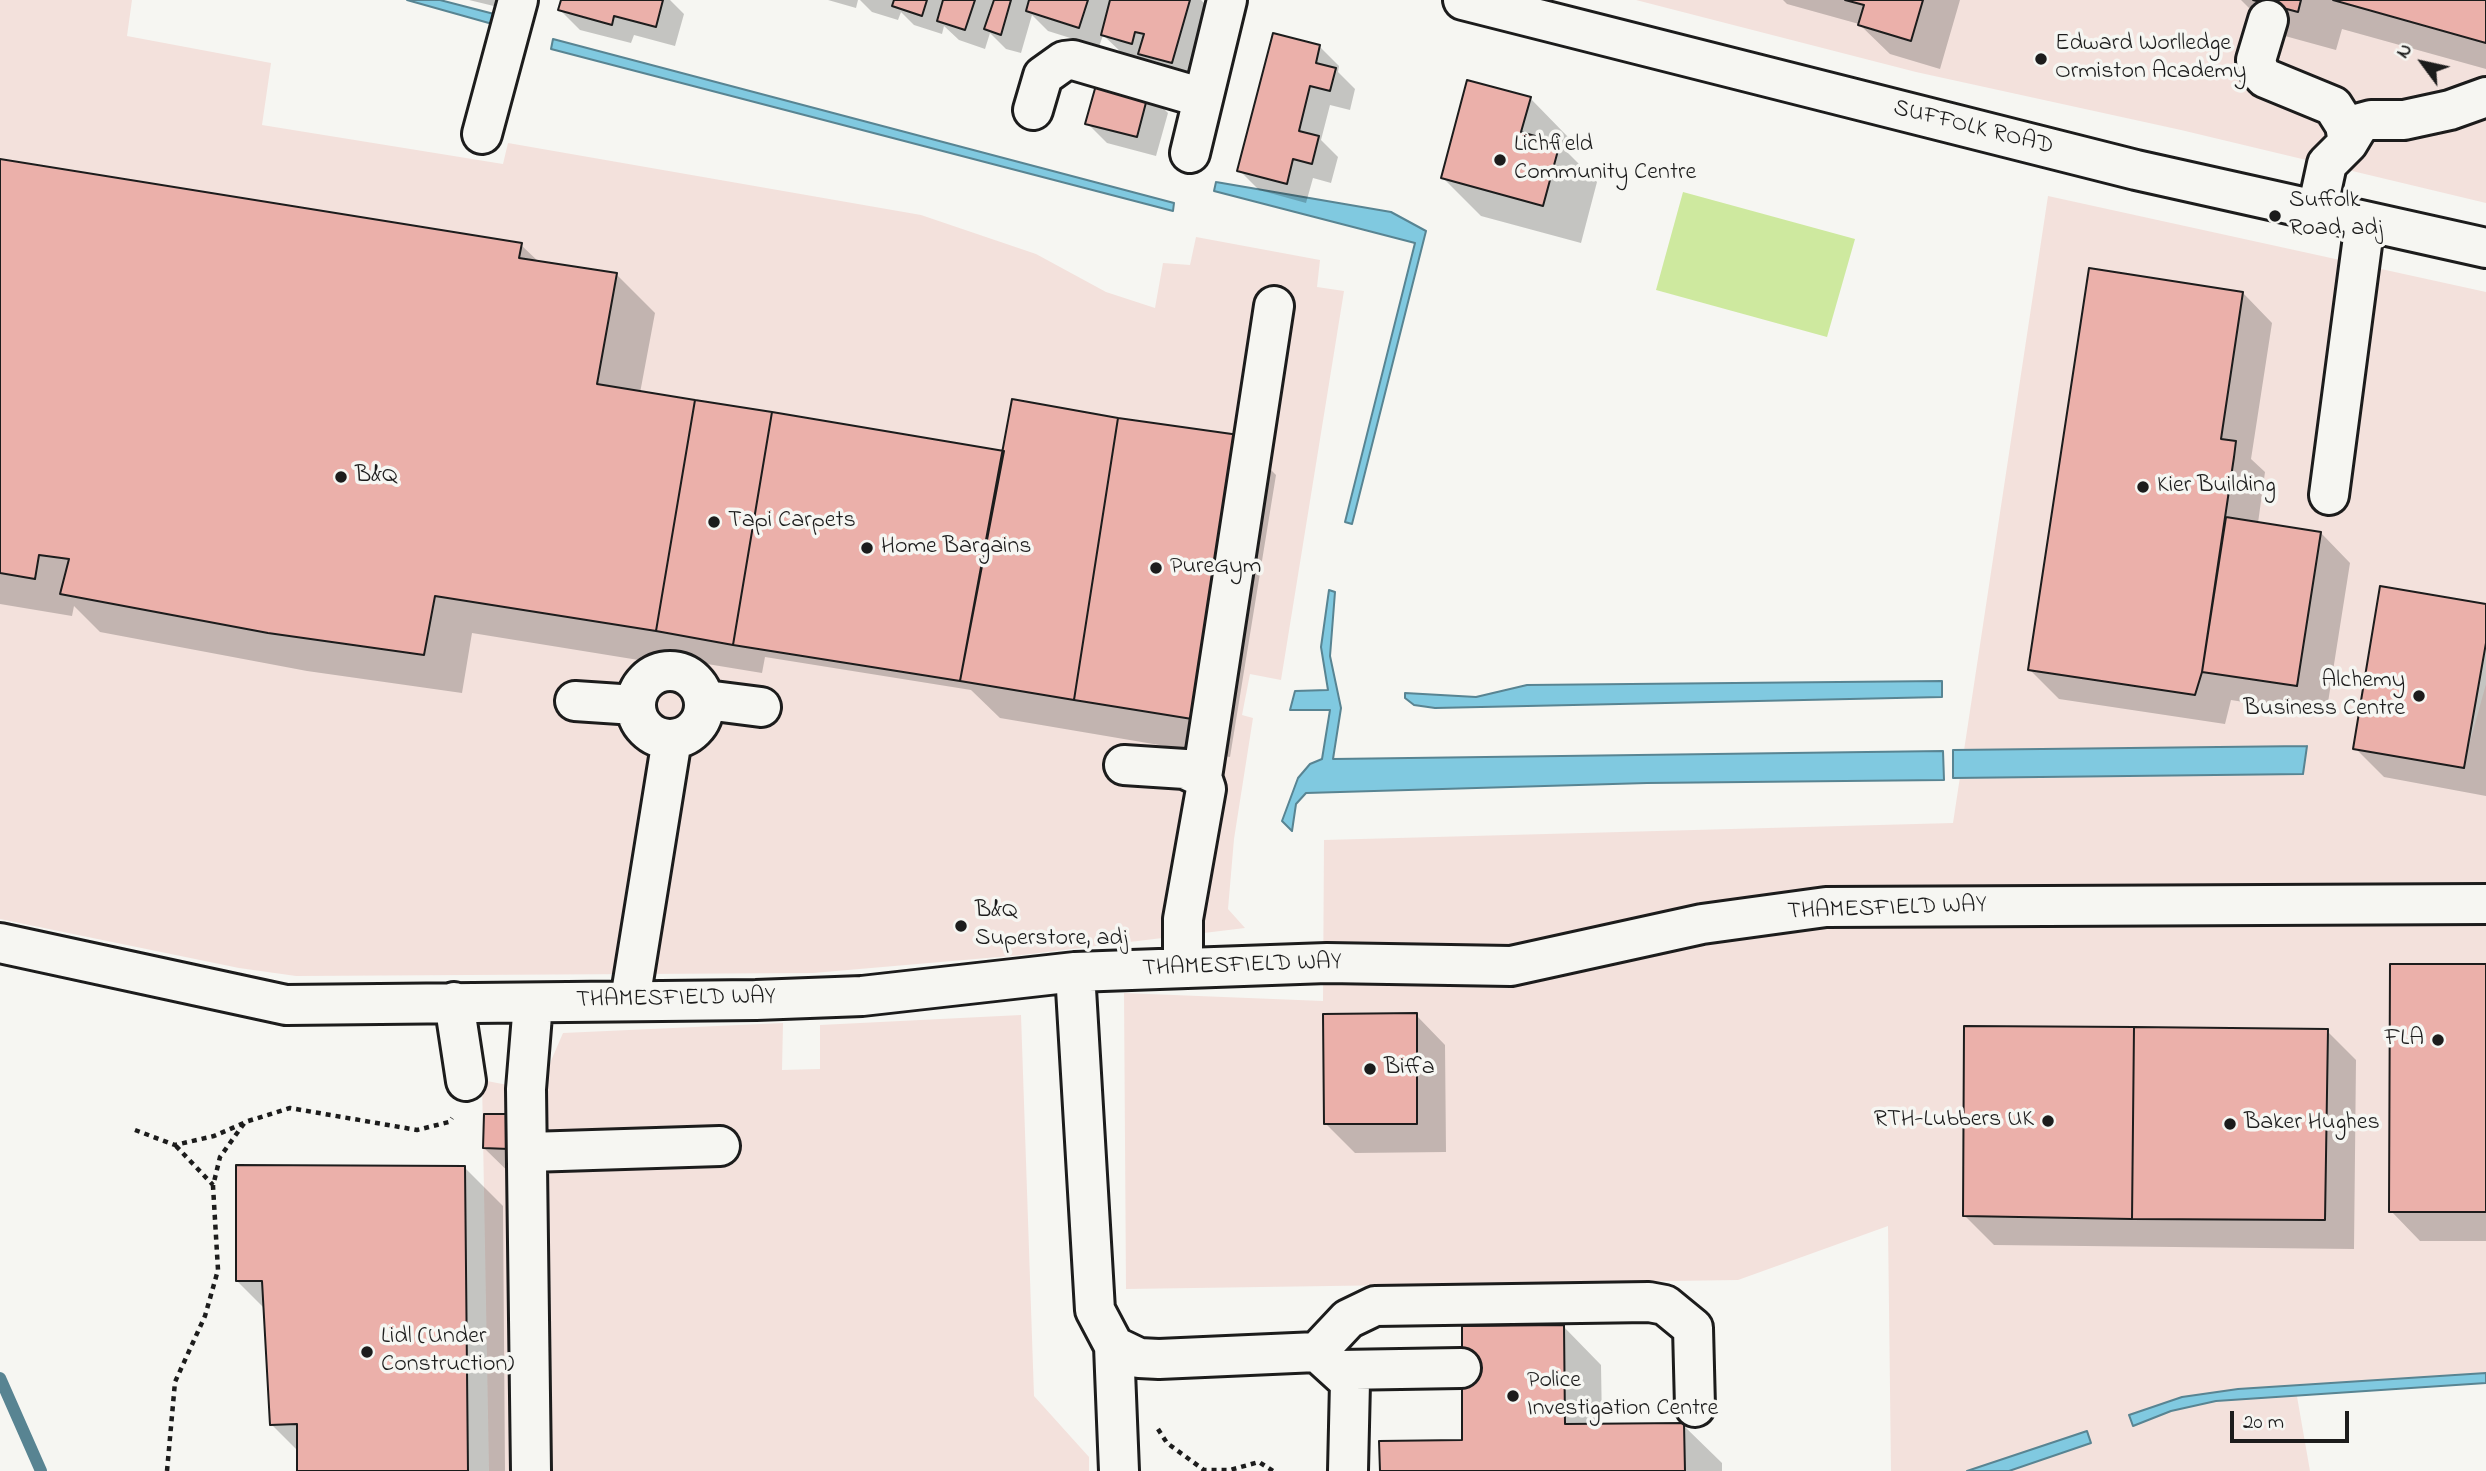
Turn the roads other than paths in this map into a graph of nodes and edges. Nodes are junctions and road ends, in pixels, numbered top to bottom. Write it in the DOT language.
graph roads {
  1 [pos="517,0"];
  2 [pos="1227,0"];
  3 [pos="1462,0"];
  4 [pos="2269,20"];
  5 [pos="2486,97"];
  6 [pos="1203,98"];
  7 [pos="1033,110"];
  8 [pos="482,134"];
  9 [pos="2348,143"];
  10 [pos="1190,153"];
  11 [pos="2317,210"];
  12 [pos="2365,222"];
  13 [pos="2486,248"];
  14 [pos="1274,306"];
  15 [pos="2329,495"];
  16 [pos="706,700"];
  17 [pos="575,701"];
  18 [pos="635,705"];
  19 [pos="761,707"];
  20 [pos="672,739"];
  21 [pos="1124,765"];
  22 [pos="1202,777"];
  23 [pos="2486,904"];
  24 [pos="0,943"];
  25 [pos="1183,968"];
  26 [pos="1075,972"];
  27 [pos="630,1000"];
  28 [pos="454,1002"];
  29 [pos="533,1003"];
  30 [pos="466,1080"];
  31 [pos="720,1146"];
  32 [pos="529,1152"];
  33 [pos="1114,1346"];
  34 [pos="1328,1361"];
  35 [pos="1461,1368"];
  36 [pos="1695,1407"];
  37 [pos="531,1471"];
  38 [pos="1119,1471"];
  39 [pos="1348,1471"];
  1 -- 8 [label="street"];
  2 -- 6 [label="street"];
  3 -- 11 [label="street, SUFFOLK ROAD"];
  4 -- 9 [label="street"];
  5 -- 9 [label="street"];
  6 -- 7 [label="street"];
  6 -- 10 [label="street"];
  9 -- 11 [label="street"];
  11 -- 12 [label="street, SUFFOLK ROAD"];
  12 -- 13 [label="street, SUFFOLK ROAD"];
  12 -- 15 [label="street"];
  14 -- 22 [label="street"];
  16 -- 18 [label="street"];
  16 -- 19 [label="street"];
  16 -- 20 [label="street"];
  17 -- 18 [label="street"];
  18 -- 20 [label="street"];
  20 -- 27 [label="street"];
  21 -- 22 [label="street"];
  22 -- 25 [label="street"];
  23 -- 25 [label="street, THAMESFIELD WAY"];
  24 -- 28 [label="street, THAMESFIELD WAY"];
  25 -- 26 [label="street, THAMESFIELD WAY"];
  26 -- 27 [label="street, THAMESFIELD WAY"];
  26 -- 33 [label="street"];
  27 -- 29 [label="street, THAMESFIELD WAY"];
  28 -- 29 [label="street, THAMESFIELD WAY"];
  28 -- 30 [label="street"];
  29 -- 32 [label="street"];
  31 -- 32 [label="street"];
  32 -- 37 [label="street"];
  33 -- 34 [label="street"];
  33 -- 38 [label="street"];
  34 -- 35 [label="street"];
  34 -- 36 [label="street"];
  34 -- 39 [label="street"];
}
